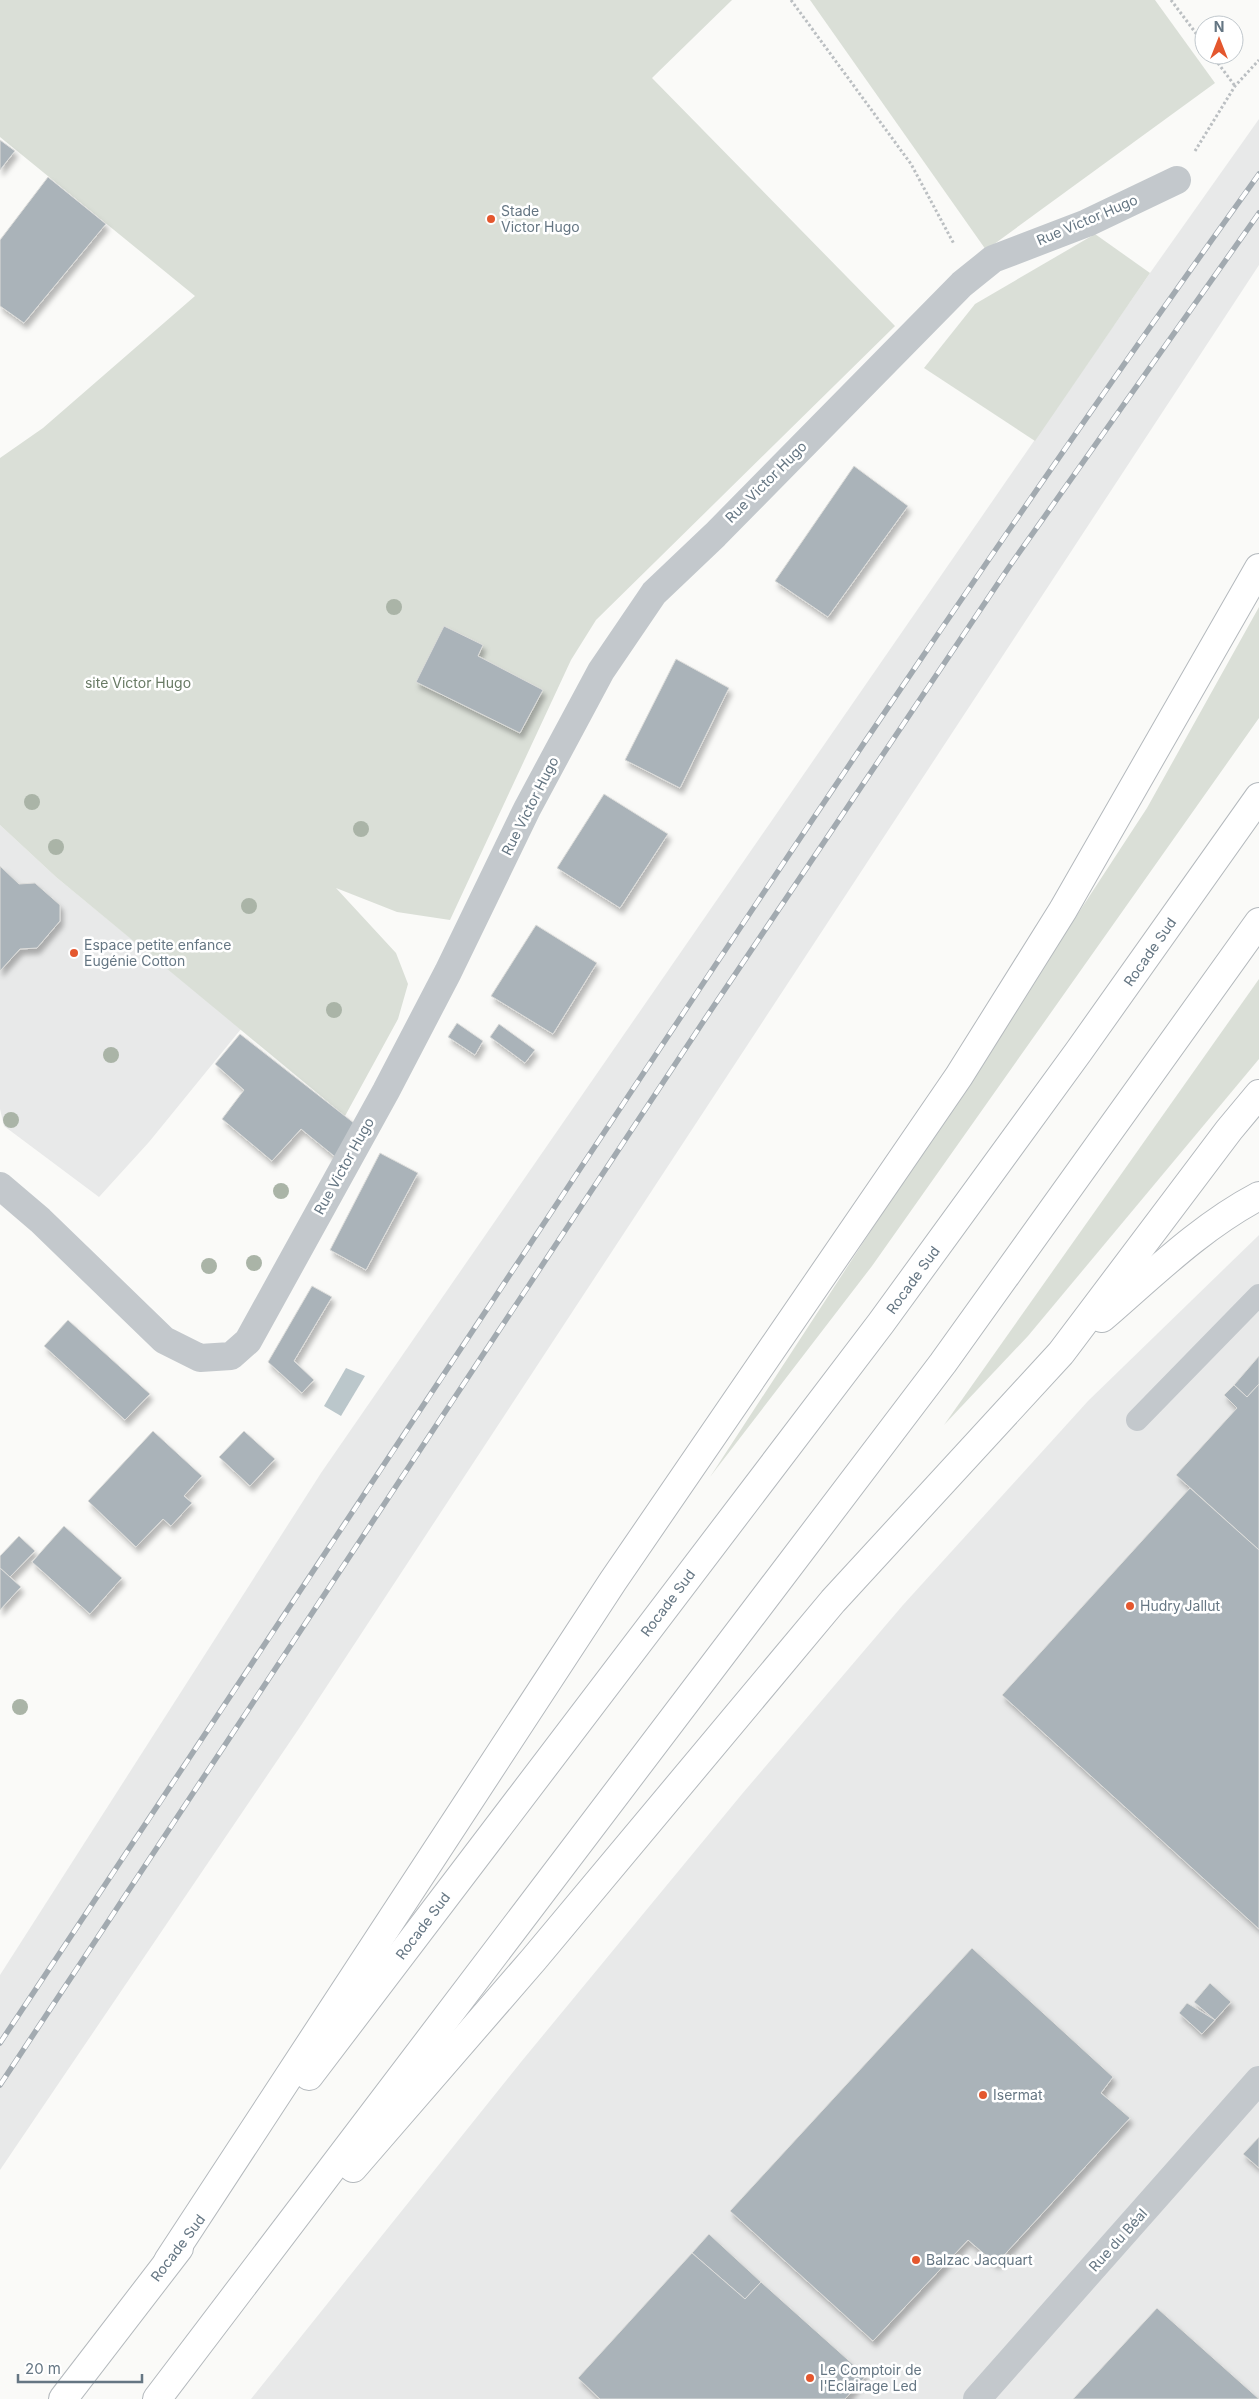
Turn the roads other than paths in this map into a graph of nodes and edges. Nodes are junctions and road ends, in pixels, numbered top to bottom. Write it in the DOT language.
graph roads {
  1 [pos="1177,180"];
  2 [pos="1259,568"];
  3 [pos="1259,797"];
  4 [pos="1259,922"];
  5 [pos="1259,1094"];
  6 [pos="0,1186"];
  7 [pos="1259,1196"];
  8 [pos="1259,1295"];
  9 [pos="1061,1353"];
  10 [pos="1136,1420"];
  11 [pos="1259,2080"];
  12 [pos="168,2261"];
  13 [pos="179,2369"];
  14 [pos="63,2399"];
  15 [pos="157,2399"];
  16 [pos="976,2399"];
  1 -- 6 [label="street, Rue Victor Hugo"];
  2 -- 12 [label="highway"];
  3 -- 12 [label="highway, Rocade Sud"];
  4 -- 13 [label="highway"];
  5 -- 9 [label="highway"];
  7 -- 9 [label="highway"];
  8 -- 10 [label="lane"];
  9 -- 13 [label="highway"];
  11 -- 16 [label="street, Rue du Béal"];
  12 -- 14 [label="highway, Rocade Sud"];
  13 -- 15 [label="highway"];
}
